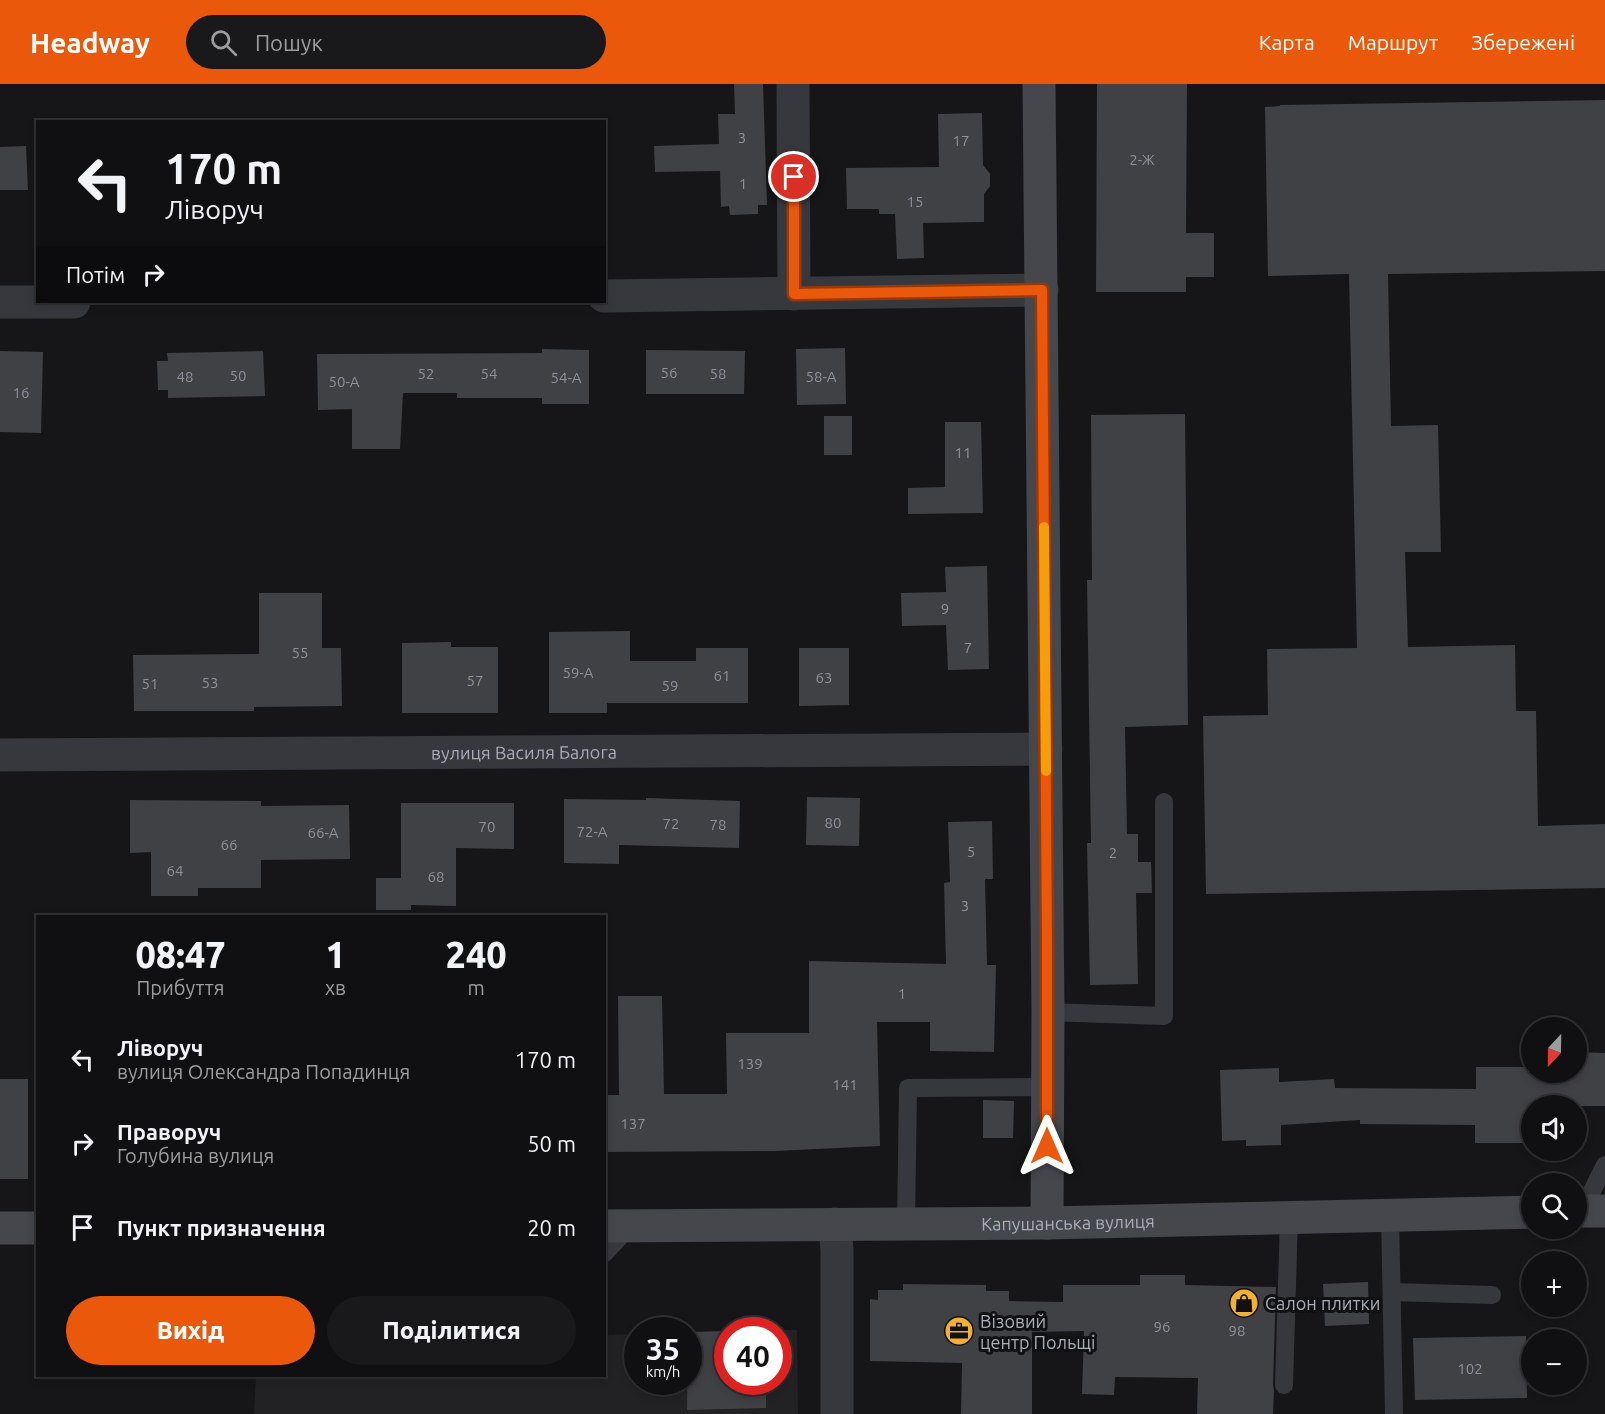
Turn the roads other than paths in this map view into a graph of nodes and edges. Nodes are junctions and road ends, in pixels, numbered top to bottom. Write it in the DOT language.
graph roads {
  1 [pos="793,84"];
  2 [pos="1040,84"];
  3 [pos="1042,290"];
  4 [pos="794,294"];
  5 [pos="606,296"];
  6 [pos="0,302"];
  7 [pos="36,302"];
  8 [pos="1046,749"];
  9 [pos="0,755"];
  10 [pos="1164,802"];
  11 [pos="1048,1012"];
  12 [pos="1048,1087"];
  13 [pos="1605,1165"];
  14 [pos="1588,1211"];
  15 [pos="1521,1212"];
  16 [pos="1390,1215"];
  17 [pos="1289,1218"];
  18 [pos="1047,1223"];
  19 [pos="835,1224"];
  20 [pos="906,1224"];
  21 [pos="617,1226"];
  22 [pos="0,1228"];
  23 [pos="36,1228"];
  24 [pos="606,1250"];
  25 [pos="1392,1292"];
  26 [pos="1492,1295"];
  27 [pos="1284,1384"];
  28 [pos="837,1414"];
  29 [pos="1394,1414"];
  1 -- 4 [label="street"];
  2 -- 3 [label="street"];
  3 -- 4 [label="street"];
  3 -- 8 [label="street"];
  4 -- 5 [label="street"];
  6 -- 7 [label="street"];
  8 -- 9 [label="street, вулиця Василя Балога"];
  8 -- 11 [label="street"];
  10 -- 11 [label="lane"];
  11 -- 12 [label="street"];
  12 -- 18 [label="street"];
  12 -- 20 [label="lane"];
  13 -- 14 [label="lane"];
  15 -- 16 [label="street, Капушанська вулиця"];
  16 -- 17 [label="street, Капушанська вулиця"];
  16 -- 25 [label="lane"];
  17 -- 18 [label="street, Капушанська вулиця"];
  17 -- 27 [label="lane"];
  18 -- 20 [label="street, Капушанська вулиця"];
  19 -- 20 [label="street, Капушанська вулиця"];
  19 -- 21 [label="street, Капушанська вулиця"];
  19 -- 28 [label="street"];
  21 -- 24 [label="lane"];
  22 -- 23 [label="street"];
  25 -- 26 [label="lane"];
  25 -- 29 [label="lane"];
}
